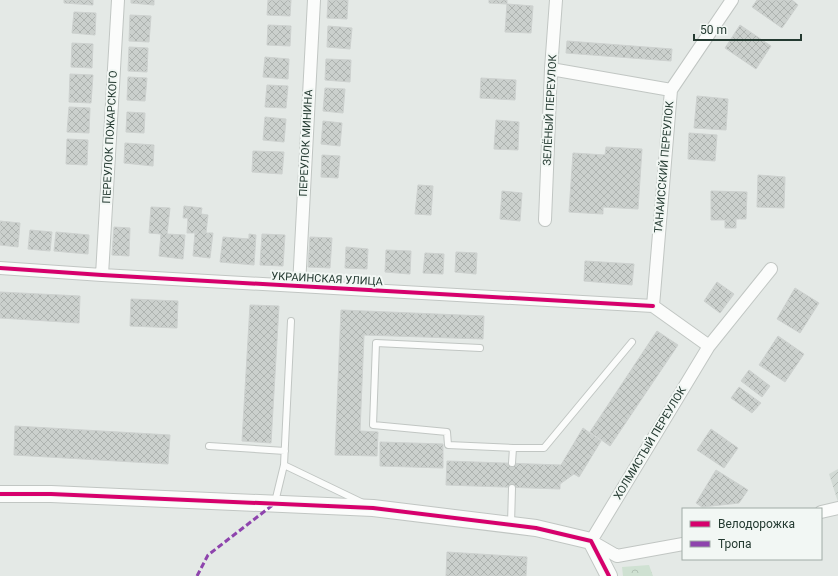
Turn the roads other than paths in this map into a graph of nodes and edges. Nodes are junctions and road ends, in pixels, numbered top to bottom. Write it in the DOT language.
graph roads {
  1 [pos="118,0"];
  2 [pos="314,0"];
  3 [pos="556,0"];
  4 [pos="732,0"];
  5 [pos="551,69"];
  6 [pos="671,90"];
  7 [pos="545,220"];
  8 [pos="0,268"];
  9 [pos="771,269"];
  10 [pos="102,275"];
  11 [pos="299,286"];
  12 [pos="653,306"];
  13 [pos="291,321"];
  14 [pos="632,342"];
  15 [pos="709,346"];
  16 [pos="480,348"];
  17 [pos="209,446"];
  18 [pos="513,448"];
  19 [pos="284,451"];
  20 [pos="512,463"];
  21 [pos="284,465"];
  22 [pos="512,488"];
  23 [pos="0,494"];
  24 [pos="274,504"];
  25 [pos="373,508"];
  26 [pos="838,508"];
  27 [pos="822,512"];
  28 [pos="511,524"];
  29 [pos="591,541"];
  30 [pos="682,544"];
  31 [pos="609,576"];
  1 -- 10 [label="street, ПЕРЕУЛОК ПОЖАРСКОГО"];
  2 -- 11 [label="street, ПЕРЕУЛОК МИНИНА"];
  3 -- 5 [label="street, ЗЕЛЁНЫЙ ПЕРЕУЛОК"];
  4 -- 6 [label="street, ТАНАИССКИЙ ПЕРЕУЛОК"];
  5 -- 6 [label="street"];
  5 -- 7 [label="street, ЗЕЛЁНЫЙ ПЕРЕУЛОК"];
  6 -- 12 [label="street, ТАНАИССКИЙ ПЕРЕУЛОК"];
  8 -- 10 [label="street, УКРАИНСКАЯ УЛИЦА"];
  9 -- 15 [label="street, ХОЛМИСТЫЙ ПЕРЕУЛОК"];
  10 -- 11 [label="street, УКРАИНСКАЯ УЛИЦА"];
  11 -- 12 [label="street, УКРАИНСКАЯ УЛИЦА"];
  12 -- 15 [label="street"];
  13 -- 19 [label="lane"];
  14 -- 18 [label="lane"];
  15 -- 29 [label="street, ХОЛМИСТЫЙ ПЕРЕУЛОК"];
  16 -- 18 [label="lane"];
  17 -- 19 [label="lane"];
  18 -- 20 [label="lane"];
  19 -- 21 [label="lane"];
  21 -- 24 [label="lane"];
  21 -- 25 [label="lane"];
  22 -- 28 [label="lane"];
  23 -- 24 [label="street"];
  24 -- 25 [label="street"];
  25 -- 28 [label="street"];
  26 -- 27 [label="street"];
  28 -- 29 [label="street"];
  29 -- 30 [label="street"];
  29 -- 31 [label="street"];
}
